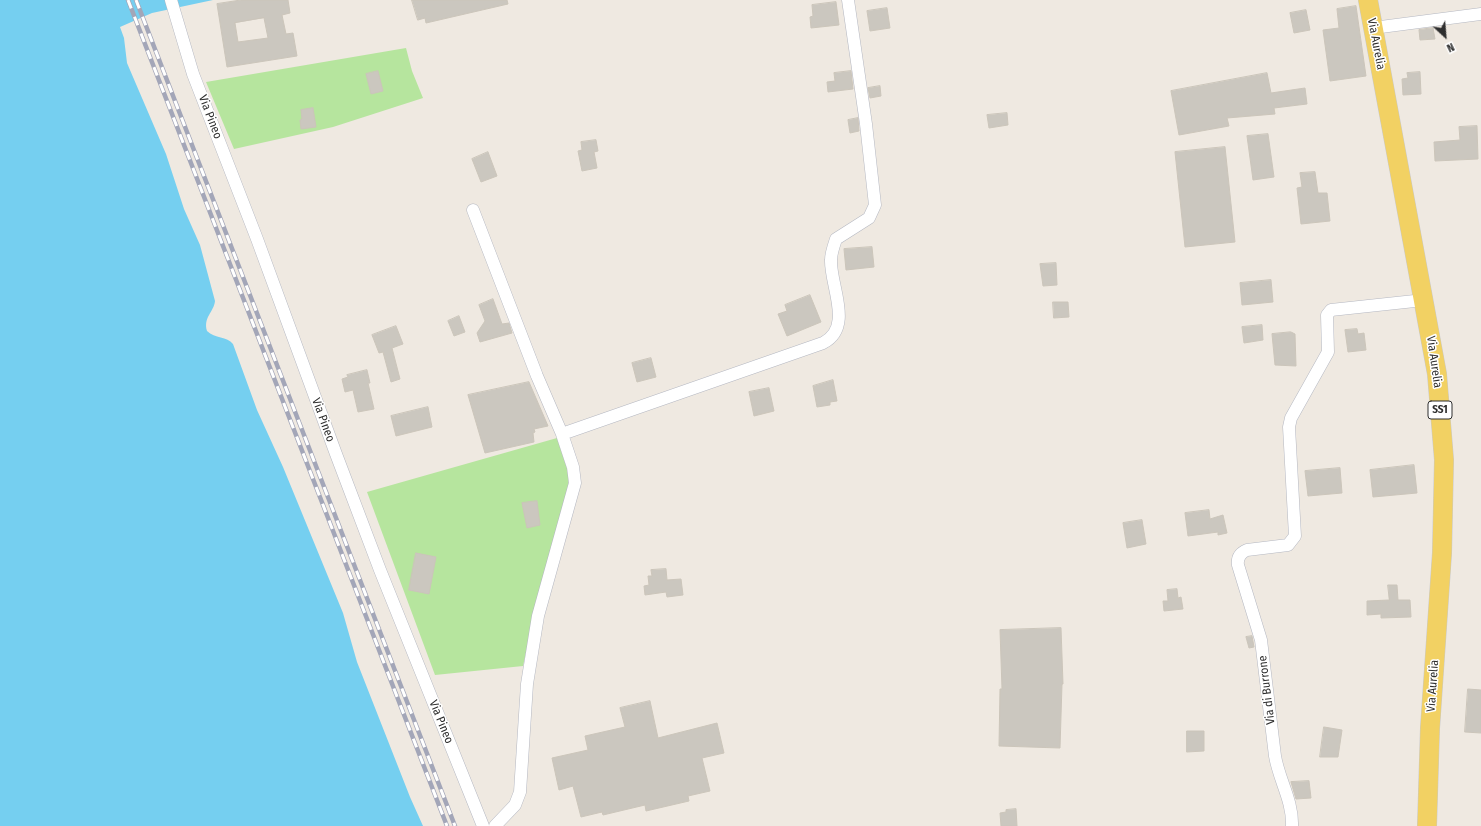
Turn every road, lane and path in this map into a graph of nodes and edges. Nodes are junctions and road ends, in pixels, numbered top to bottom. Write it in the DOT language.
graph roads {
  1 [pos="848,0"];
  2 [pos="1368,0"];
  3 [pos="172,6"];
  4 [pos="1481,14"];
  5 [pos="1373,28"];
  6 [pos="473,210"];
  7 [pos="1424,300"];
  8 [pos="562,434"];
  9 [pos="483,826"];
  10 [pos="495,826"];
  11 [pos="1292,826"];
  12 [pos="1427,826"];
  1 -- 8 [label="street"];
  2 -- 5 [label="main road, Via Aurelia / SS1"];
  3 -- 9 [label="street, Via Pineo"];
  4 -- 5 [label="street"];
  5 -- 7 [label="main road, Via Aurelia / SS1"];
  6 -- 8 [label="street"];
  7 -- 11 [label="street, Via di Burrone"];
  7 -- 12 [label="main road, Via Aurelia / SS1"];
  8 -- 10 [label="street"];
}
